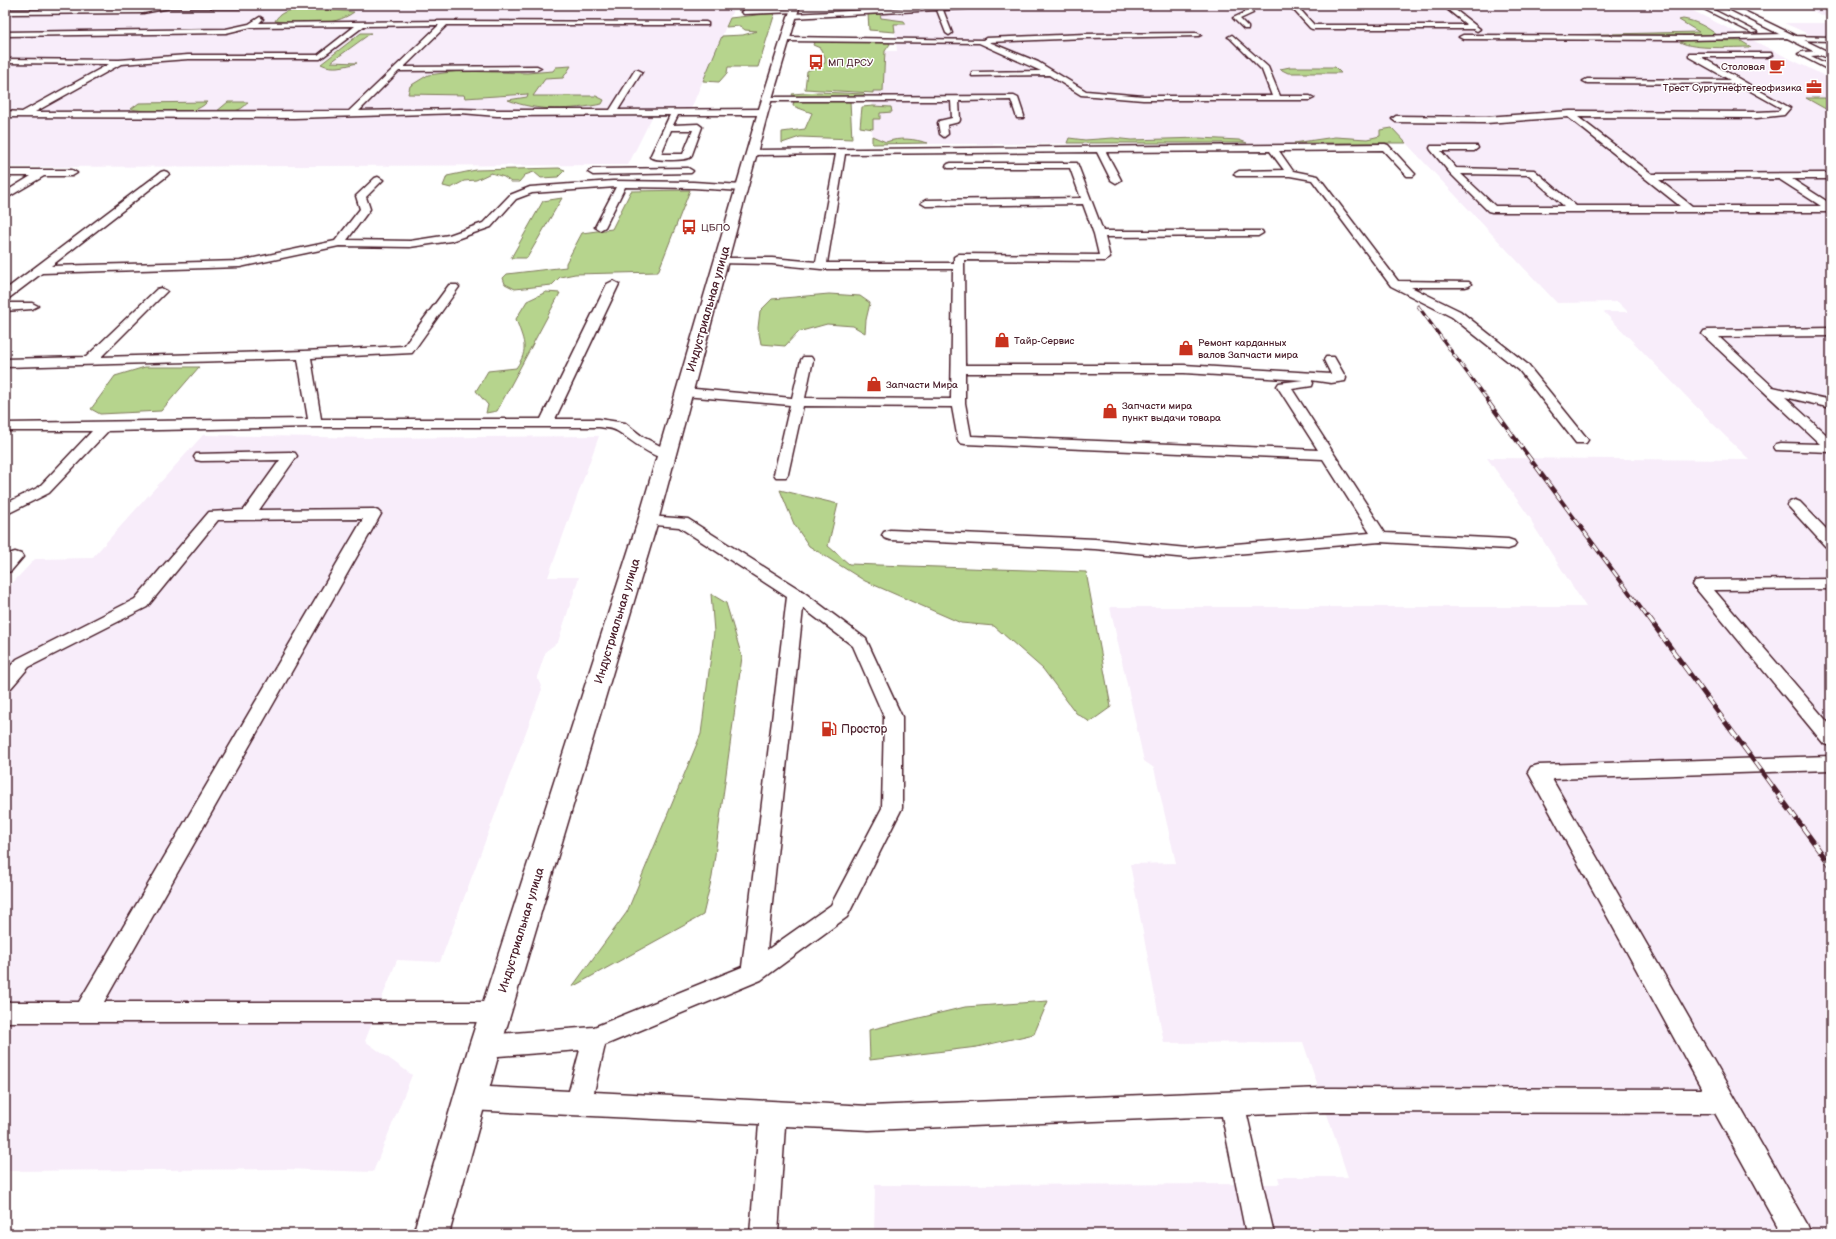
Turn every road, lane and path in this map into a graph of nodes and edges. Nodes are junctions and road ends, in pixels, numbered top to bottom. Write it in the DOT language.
graph roads {
  1 [pos="17,5"];
  2 [pos="848,5"];
  3 [pos="996,5"];
  4 [pos="1242,5"];
  5 [pos="1292,5"];
  6 [pos="1445,5"];
  7 [pos="1699,5"];
  8 [pos="1725,5"];
  9 [pos="169,6"];
  10 [pos="278,6"];
  11 [pos="359,6"];
  12 [pos="940,8"];
  13 [pos="5,11"];
  14 [pos="794,11"];
  15 [pos="744,12"];
  16 [pos="848,16"];
  17 [pos="445,23"];
  18 [pos="362,24"];
  19 [pos="706,24"];
  20 [pos="251,25"];
  21 [pos="1474,26"];
  22 [pos="1246,28"];
  23 [pos="1754,32"];
  24 [pos="949,33"];
  25 [pos="5,34"];
  26 [pos="1197,35"];
  27 [pos="1232,37"];
  28 [pos="1463,37"];
  29 [pos="1489,37"];
  30 [pos="1790,37"];
  31 [pos="786,39"];
  32 [pos="921,39"];
  33 [pos="1831,39"];
  34 [pos="980,41"];
  35 [pos="908,51"];
  36 [pos="1768,55"];
  37 [pos="1827,55"];
  38 [pos="5,61"];
  39 [pos="119,62"];
  40 [pos="537,68"];
  41 [pos="398,69"];
  42 [pos="1831,69"];
  43 [pos="638,72"];
  44 [pos="1050,73"];
  45 [pos="975,74"];
  46 [pos="1587,81"];
  47 [pos="1739,82"];
  48 [pos="1278,98"];
  49 [pos="1310,98"];
  50 [pos="955,99"];
  51 [pos="765,106"];
  52 [pos="1015,111"];
  53 [pos="675,112"];
  54 [pos="352,113"];
  55 [pos="612,113"];
  56 [pos="5,114"];
  57 [pos="23,114"];
  58 [pos="1570,114"];
  59 [pos="1396,119"];
  60 [pos="668,128"];
  61 [pos="944,134"];
  62 [pos="1273,148"];
  63 [pos="1474,148"];
  64 [pos="1100,149"];
  65 [pos="842,151"];
  66 [pos="752,152"];
  67 [pos="951,166"];
  68 [pos="688,171"];
  69 [pos="1453,171"];
  70 [pos="593,172"];
  71 [pos="619,172"];
  72 [pos="5,173"];
  73 [pos="42,173"];
  74 [pos="72,173"];
  75 [pos="1290,173"];
  76 [pos="164,174"];
  77 [pos="1239,174"];
  78 [pos="1410,174"];
  79 [pos="1781,176"];
  80 [pos="1831,176"];
  81 [pos="1651,177"];
  82 [pos="378,180"];
  83 [pos="1116,180"];
  84 [pos="617,184"];
  85 [pos="742,188"];
  86 [pos="5,196"];
  87 [pos="926,202"];
  88 [pos="1087,202"];
  89 [pos="1690,208"];
  90 [pos="1573,209"];
  91 [pos="1831,209"];
  92 [pos="600,227"];
  93 [pos="1258,233"];
  94 [pos="1099,234"];
  95 [pos="339,243"];
  96 [pos="721,261"];
  97 [pos="821,266"];
  98 [pos="959,266"];
  99 [pos="39,270"];
  100 [pos="613,284"];
  101 [pos="1395,284"];
  102 [pos="1465,284"];
  103 [pos="453,287"];
  104 [pos="161,291"];
  105 [pos="5,296"];
  106 [pos="32,306"];
  107 [pos="5,307"];
  108 [pos="1831,332"];
  109 [pos="304,355"];
  110 [pos="807,360"];
  111 [pos="1330,360"];
  112 [pos="89,361"];
  113 [pos="5,363"];
  114 [pos="958,369"];
  115 [pos="1340,378"];
  116 [pos="1770,390"];
  117 [pos="684,392"];
  118 [pos="797,402"];
  119 [pos="958,403"];
  120 [pos="1831,404"];
  121 [pos="315,423"];
  122 [pos="546,423"];
  123 [pos="5,427"];
  124 [pos="104,427"];
  125 [pos="1582,440"];
  126 [pos="1781,447"];
  127 [pos="1831,447"];
  128 [pos="667,455"];
  129 [pos="1328,455"];
  130 [pos="202,457"];
  131 [pos="781,474"];
  132 [pos="1795,505"];
  133 [pos="5,510"];
  134 [pos="248,515"];
  135 [pos="648,521"];
  136 [pos="890,535"];
  137 [pos="1380,537"];
  138 [pos="1831,543"];
  139 [pos="1508,544"];
  140 [pos="1831,584"];
  141 [pos="796,595"];
  142 [pos="5,684"];
  143 [pos="1831,740"];
  144 [pos="1831,763"];
  145 [pos="753,973"];
  146 [pos="86,1011"];
  147 [pos="5,1012"];
  148 [pos="495,1012"];
  149 [pos="595,1038"];
  150 [pos="484,1046"];
  151 [pos="469,1098"];
  152 [pos="1721,1101"];
  153 [pos="579,1103"];
  154 [pos="1232,1103"];
  155 [pos="773,1113"];
  156 [pos="431,1234"];
  157 [pos="764,1234"];
  158 [pos="1260,1234"];
  159 [pos="1797,1234"];
  1 -- 13 [label="lane"];
  2 -- 16 [label="lane"];
  3 -- 12 [label="lane"];
  4 -- 22 [label="lane"];
  5 -- 21 [label="lane"];
  6 -- 21 [label="lane"];
  7 -- 23 [label="lane"];
  8 -- 30 [label="main road"];
  9 -- 10 [label="lane"];
  9 -- 13 [label="lane"];
  10 -- 11 [label="lane"];
  10 -- 20 [label="lane"];
  12 -- 16 [label="lane"];
  12 -- 24 [label="lane"];
  14 -- 15 [label="lane"];
  14 -- 16 [label="lane"];
  14 -- 31 [label="main road, Индустриальная улица"];
  17 -- 18 [label="lane"];
  17 -- 19 [label="lane"];
  17 -- 41 [label="lane"];
  18 -- 20 [label="lane"];
  18 -- 39 [label="lane"];
  20 -- 25 [label="lane"];
  21 -- 29 [label="lane"];
  26 -- 34 [label="lane"];
  27 -- 48 [label="lane"];
  28 -- 29 [label="lane"];
  29 -- 30 [label="lane"];
  30 -- 33 [label="lane"];
  30 -- 37 [label="main road"];
  31 -- 32 [label="lane"];
  31 -- 51 [label="main road, Индустриальная улица"];
  32 -- 34 [label="lane"];
  32 -- 35 [label="lane"];
  34 -- 44 [label="lane"];
  36 -- 47 [label="lane"];
  37 -- 42 [label="lane"];
  38 -- 39 [label="lane"];
  39 -- 57 [label="lane"];
  40 -- 41 [label="lane"];
  41 -- 54 [label="lane"];
  43 -- 55 [label="lane"];
  44 -- 45 [label="lane"];
  44 -- 48 [label="lane"];
  46 -- 47 [label="lane"];
  47 -- 58 [label="lane"];
  48 -- 49 [label="lane"];
  50 -- 51 [label="lane"];
  50 -- 52 [label="lane"];
  50 -- 61 [label="lane"];
  51 -- 53 [label="lane"];
  51 -- 66 [label="main road, Индустриальная улица"];
  53 -- 55 [label="lane"];
  53 -- 60 [label="lane"];
  54 -- 55 [label="lane"];
  54 -- 57 [label="lane"];
  56 -- 57 [label="lane"];
  58 -- 59 [label="lane"];
  58 -- 81 [label="lane"];
  60 -- 60 [label="lane"];
  62 -- 64 [label="lane"];
  62 -- 75 [label="lane"];
  62 -- 78 [label="lane"];
  63 -- 69 [label="lane"];
  64 -- 65 [label="lane"];
  64 -- 83 [label="lane"];
  65 -- 66 [label="lane"];
  65 -- 97 [label="lane"];
  66 -- 85 [label="main road, Индустриальная улица"];
  67 -- 88 [label="lane"];
  68 -- 71 [label="lane"];
  69 -- 90 [label="lane"];
  69 -- 90 [label="lane"];
  70 -- 71 [label="lane"];
  71 -- 84 [label="lane"];
  72 -- 73 [label="lane"];
  73 -- 74 [label="lane"];
  73 -- 86 [label="lane"];
  75 -- 77 [label="lane"];
  75 -- 101 [label="lane"];
  76 -- 99 [label="lane"];
  79 -- 80 [label="lane"];
  79 -- 81 [label="lane"];
  79 -- 91 [label="lane"];
  81 -- 89 [label="lane"];
  82 -- 95 [label="lane"];
  84 -- 85 [label="lane"];
  84 -- 92 [label="lane"];
  84 -- 95 [label="lane"];
  85 -- 96 [label="main road, Индустриальная улица"];
  87 -- 88 [label="lane"];
  88 -- 94 [label="lane"];
  89 -- 90 [label="lane"];
  89 -- 91 [label="lane"];
  93 -- 94 [label="lane"];
  94 -- 98 [label="lane"];
  95 -- 99 [label="lane"];
  96 -- 97 [label="lane"];
  96 -- 117 [label="main road, Индустриальная улица"];
  97 -- 98 [label="lane"];
  98 -- 114 [label="lane"];
  99 -- 105 [label="lane"];
  100 -- 122 [label="lane"];
  101 -- 102 [label="lane"];
  101 -- 125 [label="lane"];
  103 -- 109 [label="lane"];
  104 -- 112 [label="lane"];
  106 -- 107 [label="lane"];
  108 -- 116 [label="lane"];
  109 -- 112 [label="lane"];
  109 -- 121 [label="lane"];
  110 -- 118 [label="lane"];
  111 -- 115 [label="lane"];
  112 -- 113 [label="lane"];
  114 -- 115 [label="lane"];
  114 -- 119 [label="lane"];
  115 -- 129 [label="lane"];
  116 -- 120 [label="lane"];
  116 -- 127 [label="lane"];
  117 -- 118 [label="lane"];
  117 -- 128 [label="main road, Индустриальная улица"];
  118 -- 119 [label="lane"];
  118 -- 131 [label="lane"];
  119 -- 129 [label="lane"];
  121 -- 122 [label="lane"];
  121 -- 124 [label="lane"];
  122 -- 128 [label="lane"];
  123 -- 124 [label="lane"];
  124 -- 133 [label="lane"];
  126 -- 127 [label="lane"];
  128 -- 135 [label="main road, Индустриальная улица"];
  129 -- 137 [label="lane"];
  130 -- 134 [label="lane"];
  132 -- 138 [label="lane"];
  134 -- 142 [label="lane"];
  134 -- 146 [label="lane"];
  135 -- 141 [label="lane"];
  135 -- 148 [label="main road, Индустриальная улица"];
  136 -- 137 [label="lane"];
  137 -- 139 [label="lane"];
  140 -- 143 [label="lane"];
  141 -- 145 [label="lane"];
  141 -- 145 [label="lane"];
  144 -- 152 [label="lane"];
  145 -- 149 [label="lane"];
  146 -- 147 [label="lane"];
  146 -- 148 [label="lane"];
  148 -- 150 [label="main road, Индустриальная улица"];
  149 -- 150 [label="lane"];
  149 -- 153 [label="lane"];
  150 -- 151 [label="main road, Индустриальная улица"];
  151 -- 153 [label="lane"];
  151 -- 156 [label="main road, Индустриальная улица"];
  152 -- 154 [label="lane"];
  152 -- 159 [label="lane"];
  153 -- 155 [label="lane"];
  154 -- 155 [label="lane"];
  154 -- 158 [label="lane"];
  155 -- 157 [label="lane"];
}
